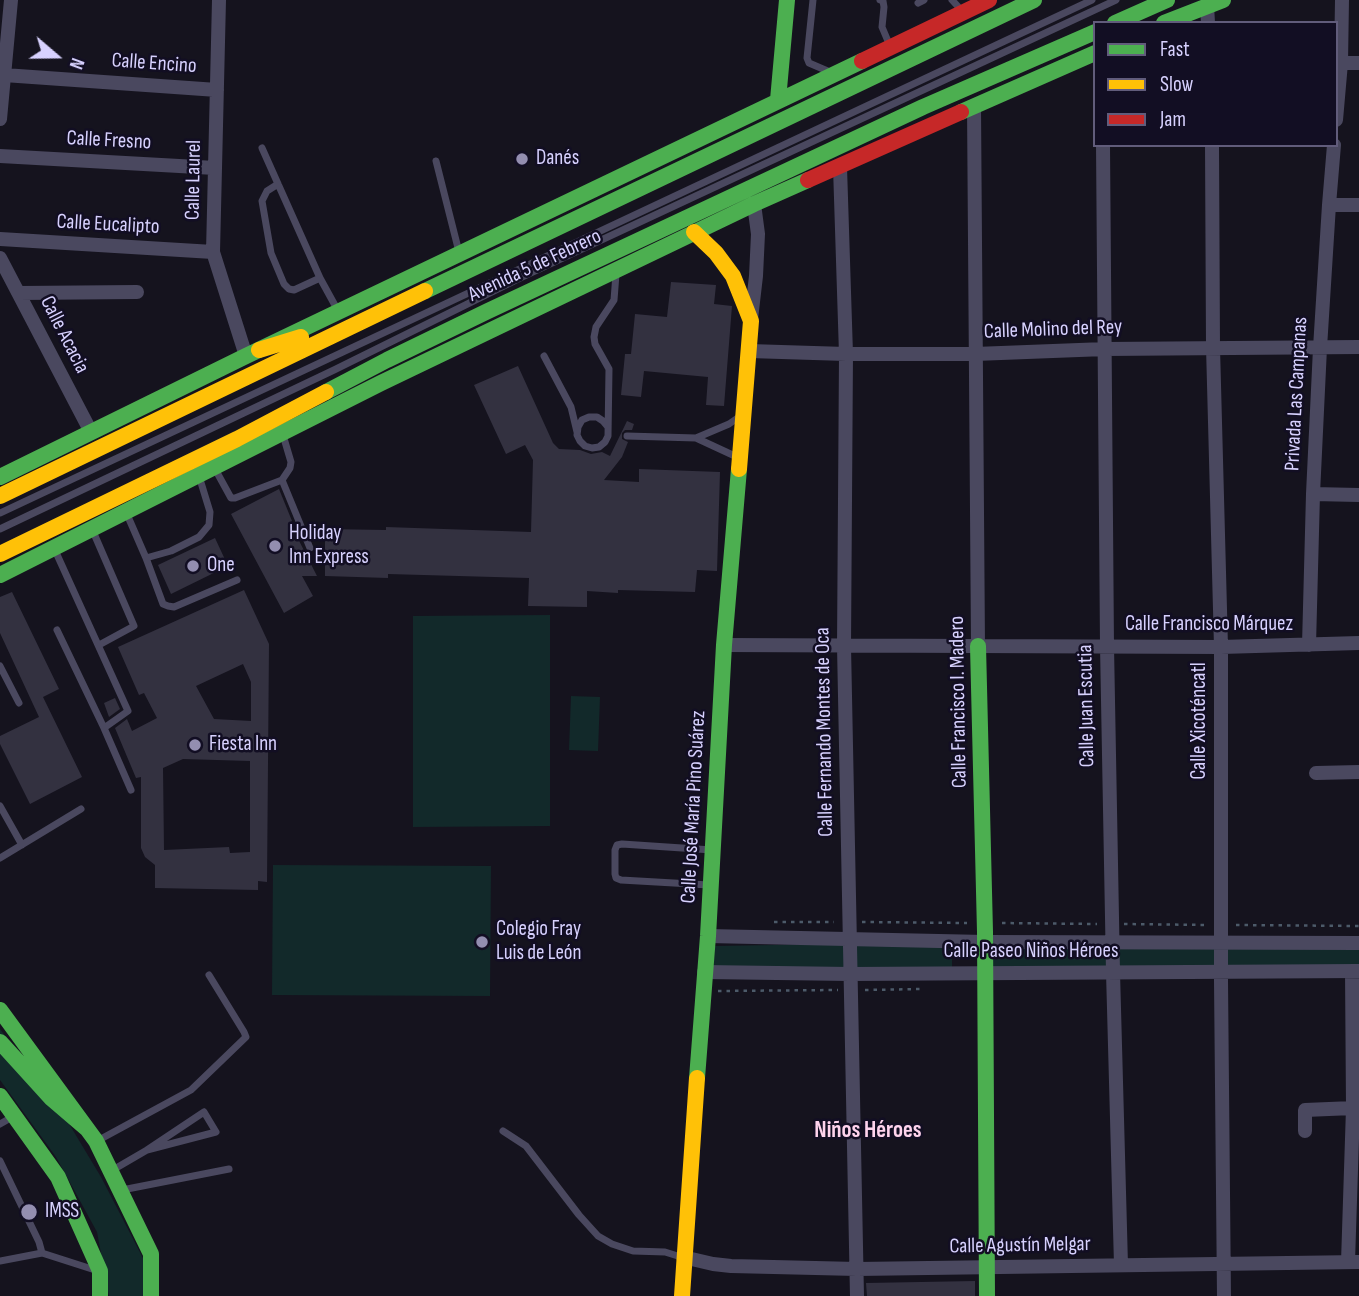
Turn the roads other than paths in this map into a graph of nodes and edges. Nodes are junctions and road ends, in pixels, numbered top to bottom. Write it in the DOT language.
graph roads {
  1 [pos="10,0"];
  2 [pos="219,0"];
  3 [pos="787,0"];
  4 [pos="813,0"];
  5 [pos="880,0"];
  6 [pos="1034,0"];
  7 [pos="1092,0"];
  8 [pos="1116,0"];
  9 [pos="1149,0"];
  10 [pos="1167,0"];
  11 [pos="1185,0"];
  12 [pos="1342,0"];
  13 [pos="1212,2"];
  14 [pos="971,4"];
  15 [pos="1169,20"];
  16 [pos="1120,21"];
  17 [pos="1133,21"];
  18 [pos="1208,21"];
  19 [pos="1093,33"];
  20 [pos="890,47"];
  21 [pos="1093,47"];
  22 [pos="1093,54"];
  23 [pos="1339,63"];
  24 [pos="1359,63"];
  25 [pos="834,74"];
  26 [pos="4,75"];
  27 [pos="1338,82"];
  28 [pos="217,90"];
  29 [pos="778,100"];
  30 [pos="974,106"];
  31 [pos="0,119"];
  32 [pos="1103,147"];
  33 [pos="1212,147"];
  34 [pos="1334,147"];
  35 [pos="262,148"];
  36 [pos="0,156"];
  37 [pos="436,161"];
  38 [pos="840,167"];
  39 [pos="215,168"];
  40 [pos="278,184"];
  41 [pos="754,204"];
  42 [pos="1329,205"];
  43 [pos="1359,205"];
  44 [pos="559,207"];
  45 [pos="694,232"];
  46 [pos="0,239"];
  47 [pos="213,252"];
  48 [pos="460,254"];
  49 [pos="0,258"];
  50 [pos="483,263"];
  51 [pos="616,270"];
  52 [pos="320,278"];
  53 [pos="137,292"];
  54 [pos="19,293"];
  55 [pos="557,299"];
  56 [pos="488,311"];
  57 [pos="339,312"];
  58 [pos="375,315"];
  59 [pos="751,321"];
  60 [pos="1213,347"];
  61 [pos="1359,347"];
  62 [pos="1320,348"];
  63 [pos="1105,349"];
  64 [pos="749,351"];
  65 [pos="253,353"];
  66 [pos="846,354"];
  67 [pos="975,354"];
  68 [pos="544,356"];
  69 [pos="387,360"];
  70 [pos="335,406"];
  71 [pos="744,414"];
  72 [pos="91,432"];
  73 [pos="282,432"];
  74 [pos="611,433"];
  75 [pos="577,435"];
  76 [pos="626,436"];
  77 [pos="696,438"];
  78 [pos="740,459"];
  79 [pos="201,473"];
  80 [pos="0,477"];
  81 [pos="282,480"];
  82 [pos="1313,494"];
  83 [pos="1359,495"];
  84 [pos="0,496"];
  85 [pos="126,511"];
  86 [pos="0,513"];
  87 [pos="92,528"];
  88 [pos="0,529"];
  89 [pos="54,547"];
  90 [pos="310,548"];
  91 [pos="0,556"];
  92 [pos="146,558"];
  93 [pos="0,575"];
  94 [pos="237,580"];
  95 [pos="57,630"];
  96 [pos="1359,643"];
  97 [pos="99,645"];
  98 [pos="724,645"];
  99 [pos="1309,645"];
  100 [pos="844,646"];
  101 [pos="978,646"];
  102 [pos="1107,646"];
  103 [pos="1222,647"];
  104 [pos="0,666"];
  105 [pos="19,703"];
  106 [pos="104,728"];
  107 [pos="1359,772"];
  108 [pos="1316,773"];
  109 [pos="131,790"];
  110 [pos="0,806"];
  111 [pos="81,809"];
  112 [pos="22,845"];
  113 [pos="713,850"];
  114 [pos="0,858"];
  115 [pos="710,885"];
  116 [pos="708,936"];
  117 [pos="850,939"];
  118 [pos="985,942"];
  119 [pos="1112,942"];
  120 [pos="1221,943"];
  121 [pos="1359,943"];
  122 [pos="1221,971"];
  123 [pos="1356,971"];
  124 [pos="704,972"];
  125 [pos="1113,972"];
  126 [pos="986,973"];
  127 [pos="850,974"];
  128 [pos="209,975"];
  129 [pos="0,1010"];
  130 [pos="0,1041"];
  131 [pos="1353,1108"];
  132 [pos="4,1111"];
  133 [pos="503,1131"];
  134 [pos="1305,1131"];
  135 [pos="91,1135"];
  136 [pos="147,1150"];
  137 [pos="0,1161"];
  138 [pos="229,1169"];
  139 [pos="111,1171"];
  140 [pos="121,1190"];
  141 [pos="42,1253"];
  142 [pos="683,1257"];
  143 [pos="0,1261"];
  144 [pos="1354,1262"];
  145 [pos="1224,1264"];
  146 [pos="1121,1265"];
  147 [pos="986,1268"];
  148 [pos="857,1269"];
  149 [pos="100,1271"];
  150 [pos="100,1296"];
  151 [pos="150,1296"];
  152 [pos="682,1296"];
  153 [pos="857,1296"];
  154 [pos="987,1296"];
  155 [pos="1224,1296"];
  1 -- 26 [label="street"];
  2 -- 28 [label="street, Calle Laurel"];
  3 -- 29 [label="main road"];
  4 -- 25 [label="lane"];
  5 -- 20 [label="lane"];
  6 -- 50 [label="main road, Avenida 5 de Febrero"];
  7 -- 86 [label="lane"];
  8 -- 88 [label="lane"];
  9 -- 17 [label="main road"];
  10 -- 16 [label="main road"];
  11 -- 15 [label="main road"];
  12 -- 23 [label="street"];
  13 -- 15 [label="main road"];
  13 -- 18 [label="street"];
  14 -- 20 [label="main road, Avenida 5 de Febrero"];
  19 -- 56 [label="main road, Avenida 5 de Febrero"];
  20 -- 25 [label="main road, Avenida 5 de Febrero"];
  21 -- 45 [label="main road"];
  22 -- 30 [label="main road, Avenida 5 de Febrero"];
  23 -- 24 [label="street"];
  23 -- 27 [label="street"];
  25 -- 29 [label="main road, Avenida 5 de Febrero"];
  26 -- 28 [label="street, Calle Encino"];
  26 -- 31 [label="street"];
  28 -- 39 [label="street, Calle Laurel"];
  29 -- 44 [label="main road, Avenida 5 de Febrero"];
  30 -- 38 [label="main road, Avenida 5 de Febrero"];
  30 -- 67 [label="street, Calle Francisco I. Madero"];
  32 -- 63 [label="street, Calle Juan Escutia"];
  33 -- 60 [label="street, Calle Xicoténcatl"];
  34 -- 42 [label="street, Privada Las Campanas"];
  35 -- 40 [label="lane"];
  36 -- 39 [label="street, Calle Fresno"];
  37 -- 48 [label="lane"];
  38 -- 41 [label="main road, Avenida 5 de Febrero"];
  38 -- 66 [label="street, Calle Fernando Montes de Oca"];
  39 -- 47 [label="street, Calle Laurel"];
  40 -- 52 [label="lane"];
  40 -- 52 [label="lane"];
  41 -- 45 [label="main road, Avenida 5 de Febrero"];
  41 -- 59 [label="street, Calle José María Pino Suárez"];
  42 -- 43 [label="street"];
  42 -- 62 [label="street, Privada Las Campanas"];
  44 -- 48 [label="main road, Avenida 5 de Febrero"];
  44 -- 50 [label="main road"];
  45 -- 51 [label="main road, Avenida 5 de Febrero"];
  45 -- 59 [label="main road, Calle José María Pino Suárez"];
  46 -- 47 [label="street, Calle Eucalipto"];
  47 -- 65 [label="street, Calle Laurel"];
  48 -- 57 [label="main road, Avenida 5 de Febrero"];
  49 -- 54 [label="street, Calle Acacia"];
  50 -- 58 [label="main road, Avenida 5 de Febrero"];
  51 -- 55 [label="main road, Avenida 5 de Febrero"];
  51 -- 74 [label="lane"];
  52 -- 57 [label="lane"];
  53 -- 54 [label="street"];
  54 -- 72 [label="street, Calle Acacia"];
  55 -- 56 [label="main road"];
  55 -- 70 [label="main road, Avenida 5 de Febrero"];
  56 -- 69 [label="main road, Avenida 5 de Febrero"];
  57 -- 65 [label="main road, Avenida 5 de Febrero"];
  58 -- 65 [label="main road"];
  58 -- 84 [label="main road, Avenida 5 de Febrero"];
  59 -- 64 [label="main road, Calle José María Pino Suárez"];
  60 -- 62 [label="street, Calle Molino del Rey"];
  60 -- 63 [label="street, Calle Molino del Rey"];
  60 -- 103 [label="street, Calle Xicoténcatl"];
  61 -- 62 [label="street, Calle Molino del Rey"];
  62 -- 82 [label="street, Privada Las Campanas"];
  63 -- 67 [label="street, Calle Molino del Rey"];
  63 -- 102 [label="street, Calle Juan Escutia"];
  64 -- 66 [label="street, Calle Molino del Rey"];
  64 -- 71 [label="main road, Calle José María Pino Suárez"];
  65 -- 72 [label="main road, Avenida 5 de Febrero"];
  66 -- 67 [label="street, Calle Molino del Rey"];
  66 -- 100 [label="street, Calle Fernando Montes de Oca"];
  67 -- 101 [label="street, Calle Francisco I. Madero"];
  68 -- 75 [label="lane"];
  69 -- 70 [label="main road"];
  69 -- 91 [label="main road, Avenida 5 de Febrero"];
  70 -- 73 [label="main road, Avenida 5 de Febrero"];
  71 -- 77 [label="lane"];
  71 -- 78 [label="main road, Calle José María Pino Suárez"];
  72 -- 80 [label="main road, Avenida 5 de Febrero"];
  73 -- 79 [label="main road, Avenida 5 de Febrero"];
  73 -- 81 [label="lane"];
  74 -- 75 [label="lane"];
  74 -- 75 [label="lane"];
  76 -- 77 [label="lane"];
  77 -- 78 [label="lane"];
  78 -- 98 [label="main road, Calle José María Pino Suárez"];
  79 -- 81 [label="lane"];
  79 -- 85 [label="main road, Avenida 5 de Febrero"];
  79 -- 91 [label="main road"];
  79 -- 92 [label="lane"];
  81 -- 90 [label="lane"];
  82 -- 83 [label="street"];
  82 -- 99 [label="street, Privada Las Campanas"];
  85 -- 87 [label="main road, Avenida 5 de Febrero"];
  85 -- 92 [label="lane"];
  87 -- 89 [label="main road, Avenida 5 de Febrero"];
  87 -- 97 [label="lane"];
  89 -- 93 [label="main road, Avenida 5 de Febrero"];
  89 -- 97 [label="lane"];
  92 -- 94 [label="lane"];
  95 -- 106 [label="lane"];
  96 -- 99 [label="street, Calle Francisco Márquez"];
  97 -- 106 [label="lane"];
  98 -- 100 [label="street, Calle Francisco Márquez"];
  98 -- 113 [label="main road, Calle José María Pino Suárez"];
  99 -- 103 [label="street, Calle Francisco Márquez"];
  100 -- 101 [label="street, Calle Francisco Márquez"];
  100 -- 117 [label="street, Calle Fernando Montes de Oca"];
  101 -- 102 [label="street, Calle Francisco Márquez"];
  101 -- 118 [label="main road, Calle Francisco I. Madero"];
  102 -- 103 [label="street, Calle Francisco Márquez"];
  102 -- 119 [label="street, Calle Juan Escutia"];
  103 -- 120 [label="street, Calle Xicoténcatl"];
  104 -- 105 [label="lane"];
  106 -- 109 [label="lane"];
  107 -- 108 [label="street"];
  110 -- 112 [label="lane"];
  111 -- 112 [label="lane"];
  112 -- 114 [label="lane"];
  113 -- 115 [label="main road, Calle José María Pino Suárez"];
  113 -- 115 [label="lane"];
  115 -- 116 [label="main road, Calle José María Pino Suárez"];
  116 -- 117 [label="street, Calle Paseo Niños Héroes"];
  116 -- 124 [label="main road, Calle José María Pino Suárez"];
  117 -- 118 [label="street, Calle Paseo Niños Héroes"];
  117 -- 127 [label="street, Calle Fernando Montes de Oca"];
  118 -- 119 [label="street, Calle Paseo Niños Héroes"];
  118 -- 126 [label="main road, Calle Francisco I. Madero"];
  119 -- 120 [label="street, Calle Paseo Niños Héroes"];
  119 -- 125 [label="street, Calle Juan Escutia"];
  120 -- 121 [label="street, Calle Paseo Niños Héroes"];
  120 -- 122 [label="street, Calle Xicoténcatl"];
  122 -- 123 [label="street, Calle Paseo Niños Héroes"];
  122 -- 125 [label="street, Calle Paseo Niños Héroes"];
  122 -- 145 [label="street, Calle Xicoténcatl"];
  123 -- 131 [label="street"];
  124 -- 127 [label="street, Calle Paseo Niños Héroes"];
  124 -- 142 [label="main road, Calle José María Pino Suárez"];
  125 -- 126 [label="street, Calle Paseo Niños Héroes"];
  125 -- 146 [label="street, Calle Juan Escutia"];
  126 -- 127 [label="street, Calle Paseo Niños Héroes"];
  126 -- 147 [label="main road, Calle Francisco I. Madero"];
  127 -- 148 [label="street, Calle Fernando Montes de Oca"];
  128 -- 135 [label="lane"];
  129 -- 135 [label="main road"];
  130 -- 135 [label="main road"];
  131 -- 134 [label="street"];
  131 -- 144 [label="street"];
  132 -- 149 [label="main road"];
  133 -- 142 [label="lane"];
  135 -- 139 [label="main road"];
  136 -- 136 [label="lane"];
  136 -- 139 [label="lane"];
  137 -- 141 [label="lane"];
  138 -- 140 [label="lane"];
  139 -- 140 [label="main road"];
  140 -- 151 [label="main road"];
  141 -- 143 [label="lane"];
  141 -- 149 [label="lane"];
  142 -- 148 [label="street, Calle Agustín Melgar"];
  142 -- 152 [label="main road, Calle José María Pino Suárez"];
  144 -- 145 [label="street, Calle Agustín Melgar"];
  145 -- 146 [label="street, Calle Agustín Melgar"];
  145 -- 155 [label="street, Calle Xicoténcatl"];
  146 -- 147 [label="street, Calle Agustín Melgar"];
  147 -- 148 [label="street, Calle Agustín Melgar"];
  147 -- 154 [label="main road, Calle Francisco I. Madero"];
  148 -- 153 [label="street, Calle Fernando Montes de Oca"];
  149 -- 150 [label="main road"];
}
